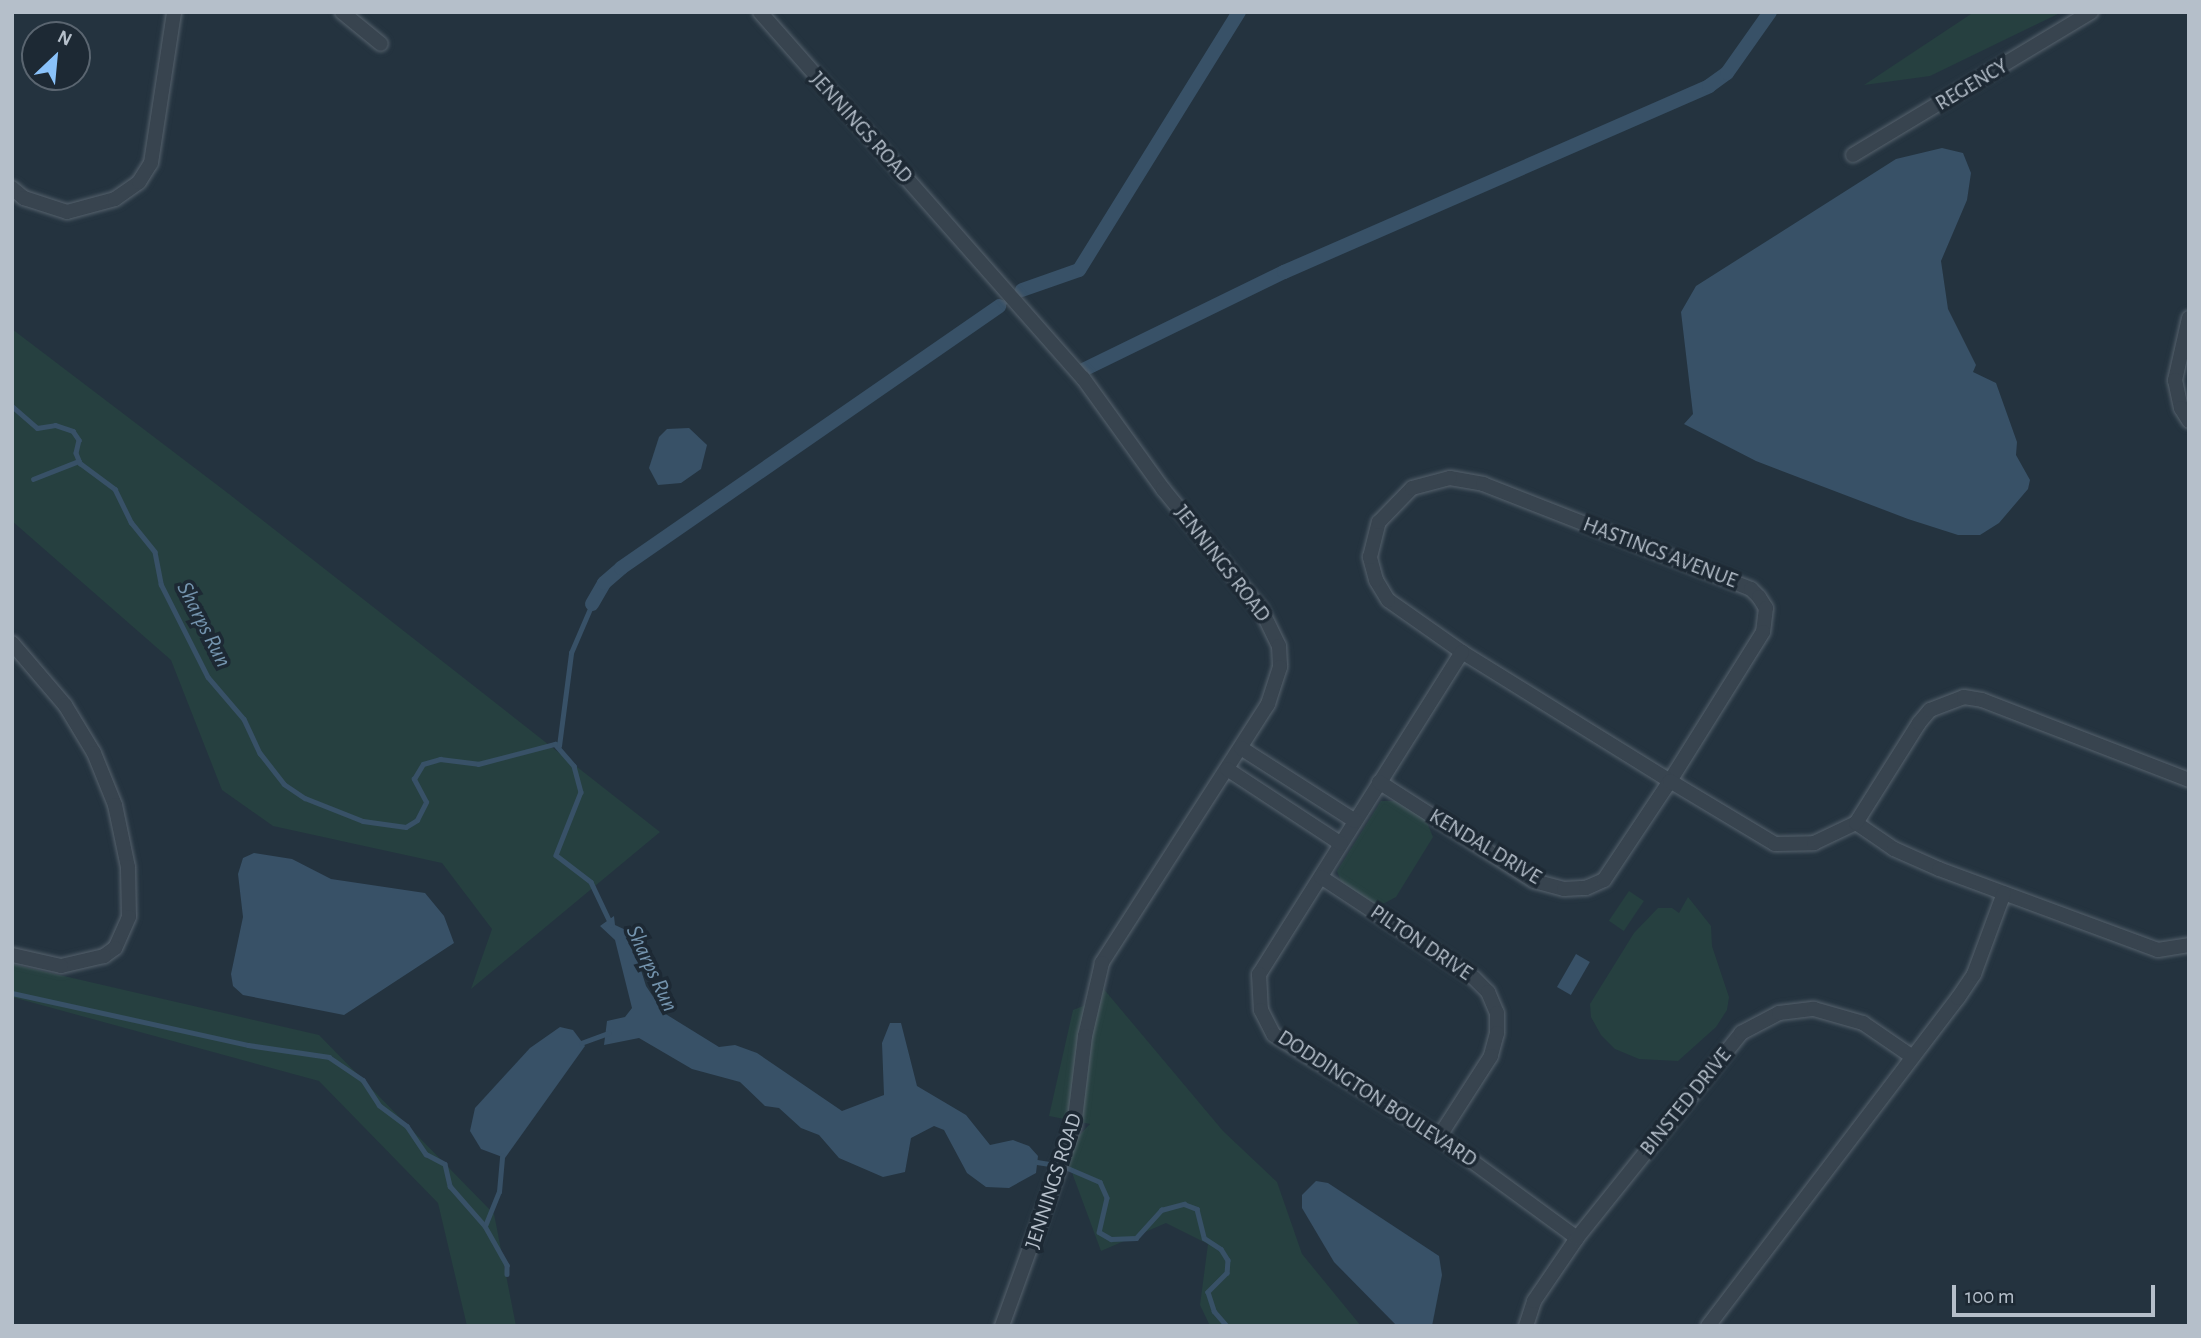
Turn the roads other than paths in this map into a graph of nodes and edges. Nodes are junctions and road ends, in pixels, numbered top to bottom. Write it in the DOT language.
graph roads {
  1 [pos="174,12"];
  2 [pos="342,12"];
  3 [pos="760,12"];
  4 [pos="2091,12"];
  5 [pos="381,44"];
  6 [pos="1853,155"];
  7 [pos="12,188"];
  8 [pos="2189,318"];
  9 [pos="2189,421"];
  10 [pos="12,643"];
  11 [pos="1462,652"];
  12 [pos="1241,748"];
  13 [pos="1227,769"];
  14 [pos="2189,779"];
  15 [pos="1670,781"];
  16 [pos="1379,782"];
  17 [pos="1355,821"];
  18 [pos="1856,823"];
  19 [pos="1341,844"];
  20 [pos="1321,877"];
  21 [pos="2004,893"];
  22 [pos="2189,945"];
  23 [pos="12,955"];
  24 [pos="1911,1056"];
  25 [pos="1439,1137"];
  26 [pos="1577,1238"];
  27 [pos="1002,1326"];
  28 [pos="1526,1326"];
  29 [pos="1708,1326"];
  1 -- 7 [label="street"];
  2 -- 5 [label="street"];
  3 -- 12 [label="street, JENNINGS ROAD"];
  4 -- 6 [label="street, REGENCY"];
  8 -- 9 [label="street"];
  10 -- 23 [label="street"];
  11 -- 15 [label="street, HASTINGS AVENUE"];
  11 -- 15 [label="street, HASTINGS AVENUE"];
  11 -- 16 [label="street, DODDINGTON BOULEVARD"];
  12 -- 13 [label="street, JENNINGS ROAD"];
  12 -- 17 [label="street"];
  13 -- 19 [label="street"];
  13 -- 27 [label="street, JENNINGS ROAD"];
  14 -- 18 [label="street"];
  15 -- 16 [label="street, KENDAL DRIVE"];
  15 -- 18 [label="street"];
  16 -- 17 [label="street, DODDINGTON BOULEVARD"];
  17 -- 19 [label="street, DODDINGTON BOULEVARD"];
  18 -- 21 [label="street"];
  19 -- 20 [label="street, DODDINGTON BOULEVARD"];
  20 -- 25 [label="street, PILTON DRIVE"];
  20 -- 25 [label="street, DODDINGTON BOULEVARD"];
  21 -- 22 [label="street"];
  21 -- 24 [label="street"];
  24 -- 26 [label="street, BINSTED DRIVE"];
  24 -- 29 [label="street"];
  25 -- 26 [label="street, DODDINGTON BOULEVARD"];
  26 -- 28 [label="street, BINSTED DRIVE"];
}
